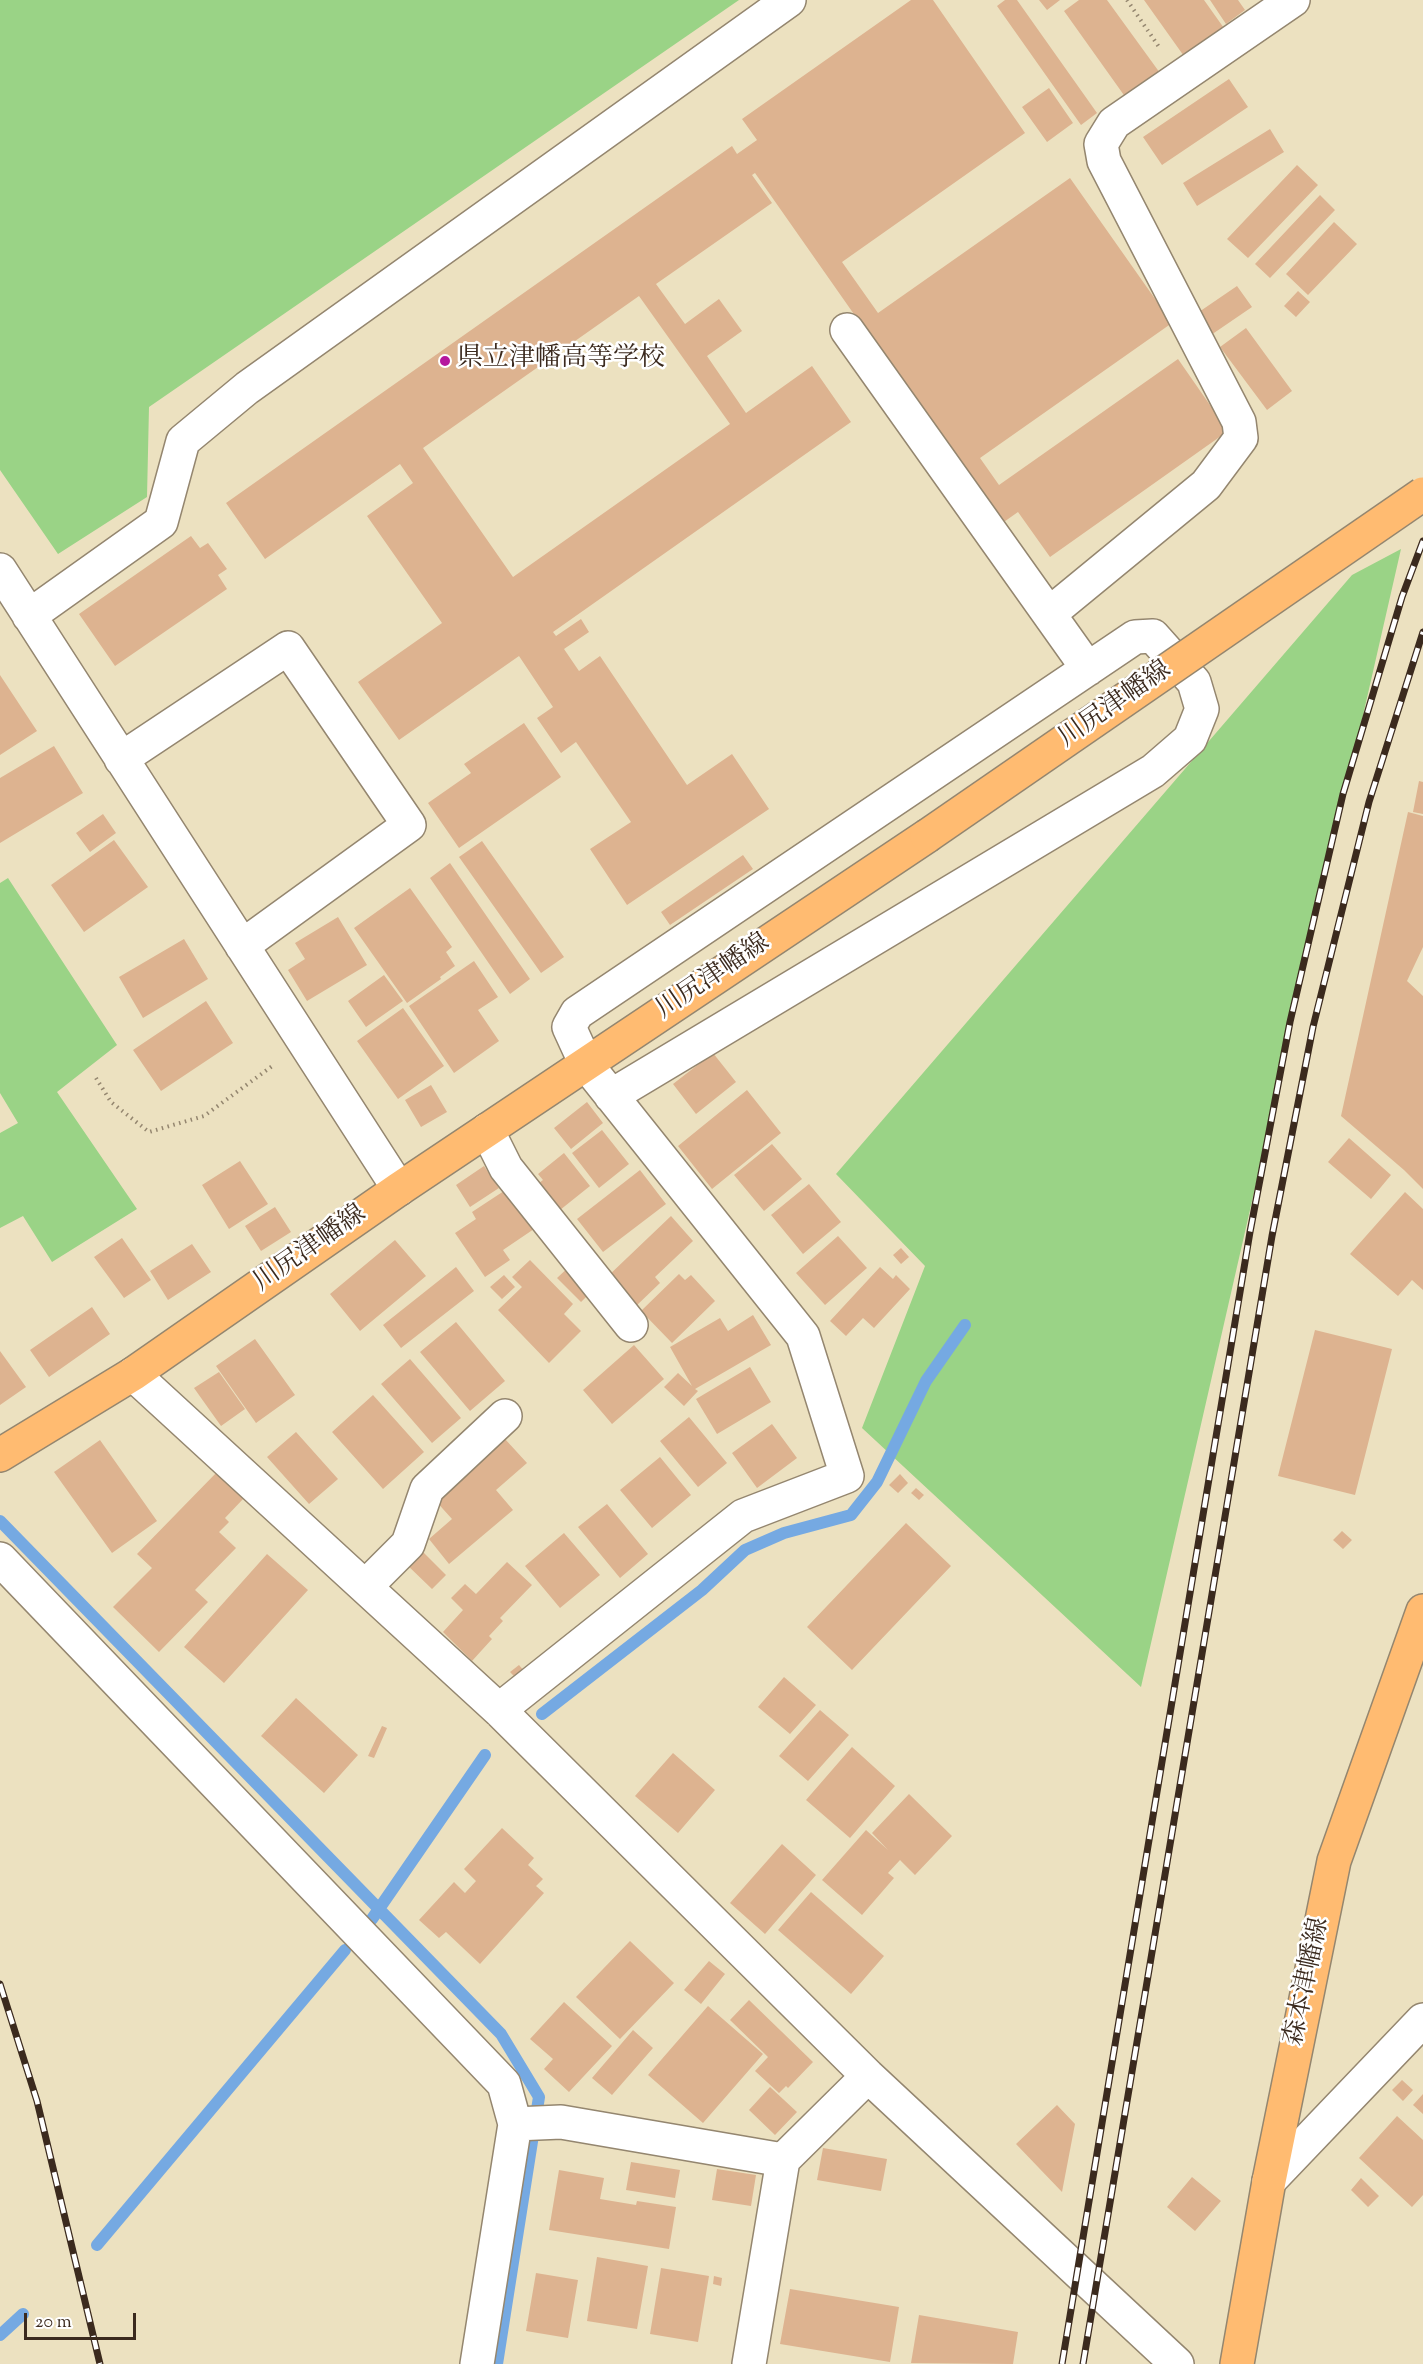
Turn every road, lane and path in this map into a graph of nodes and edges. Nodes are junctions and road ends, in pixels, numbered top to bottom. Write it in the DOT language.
graph roads {
  1 [pos="789,0"];
  2 [pos="1127,0"];
  3 [pos="1293,0"];
  4 [pos="1180,78"];
  5 [pos="847,330"];
  6 [pos="1423,494"];
  7 [pos="0,570"];
  8 [pos="1050,614"];
  9 [pos="28,616"];
  10 [pos="1088,669"];
  11 [pos="121,759"];
  12 [pos="242,946"];
  13 [pos="303,1041"];
  14 [pos="586,1064"];
  15 [pos="96,1078"];
  16 [pos="611,1096"];
  17 [pos="487,1130"];
  18 [pos="399,1189"];
  19 [pos="631,1325"];
  20 [pos="133,1374"];
  21 [pos="505,1416"];
  22 [pos="0,1455"];
  23 [pos="0,1559"];
  24 [pos="365,1587"];
  25 [pos="1423,1611"];
  26 [pos="499,1710"];
  27 [pos="1423,2020"];
  28 [pos="868,2076"];
  29 [pos="519,2124"];
  30 [pos="783,2160"];
  31 [pos="1269,2181"];
  32 [pos="477,2364"];
  33 [pos="749,2364"];
  34 [pos="1177,2364"];
  35 [pos="1237,2364"];
  1 -- 9 [label="street"];
  2 -- 4 [label="path"];
  3 -- 4 [label="street"];
  4 -- 8 [label="street"];
  5 -- 8 [label="street"];
  6 -- 14 [label="main road, 川尻津幡線, bridge"];
  7 -- 9 [label="street"];
  8 -- 10 [label="street"];
  9 -- 11 [label="street"];
  10 -- 14 [label="street"];
  10 -- 16 [label="street"];
  11 -- 12 [label="street"];
  11 -- 12 [label="street"];
  12 -- 13 [label="street"];
  13 -- 15 [label="path"];
  13 -- 18 [label="street"];
  14 -- 16 [label="street"];
  14 -- 17 [label="main road, 川尻津幡線"];
  16 -- 26 [label="street"];
  17 -- 18 [label="main road, 川尻津幡線"];
  17 -- 19 [label="street"];
  18 -- 20 [label="main road, 川尻津幡線"];
  20 -- 22 [label="main road, 川尻津幡線"];
  20 -- 24 [label="street"];
  21 -- 24 [label="street"];
  23 -- 29 [label="street"];
  24 -- 26 [label="street"];
  25 -- 31 [label="main road, 森本津幡線"];
  26 -- 28 [label="street"];
  27 -- 31 [label="street"];
  28 -- 30 [label="street"];
  28 -- 34 [label="street"];
  29 -- 30 [label="street"];
  29 -- 32 [label="street"];
  30 -- 33 [label="street"];
  31 -- 35 [label="main road, 森本津幡線"];
}
